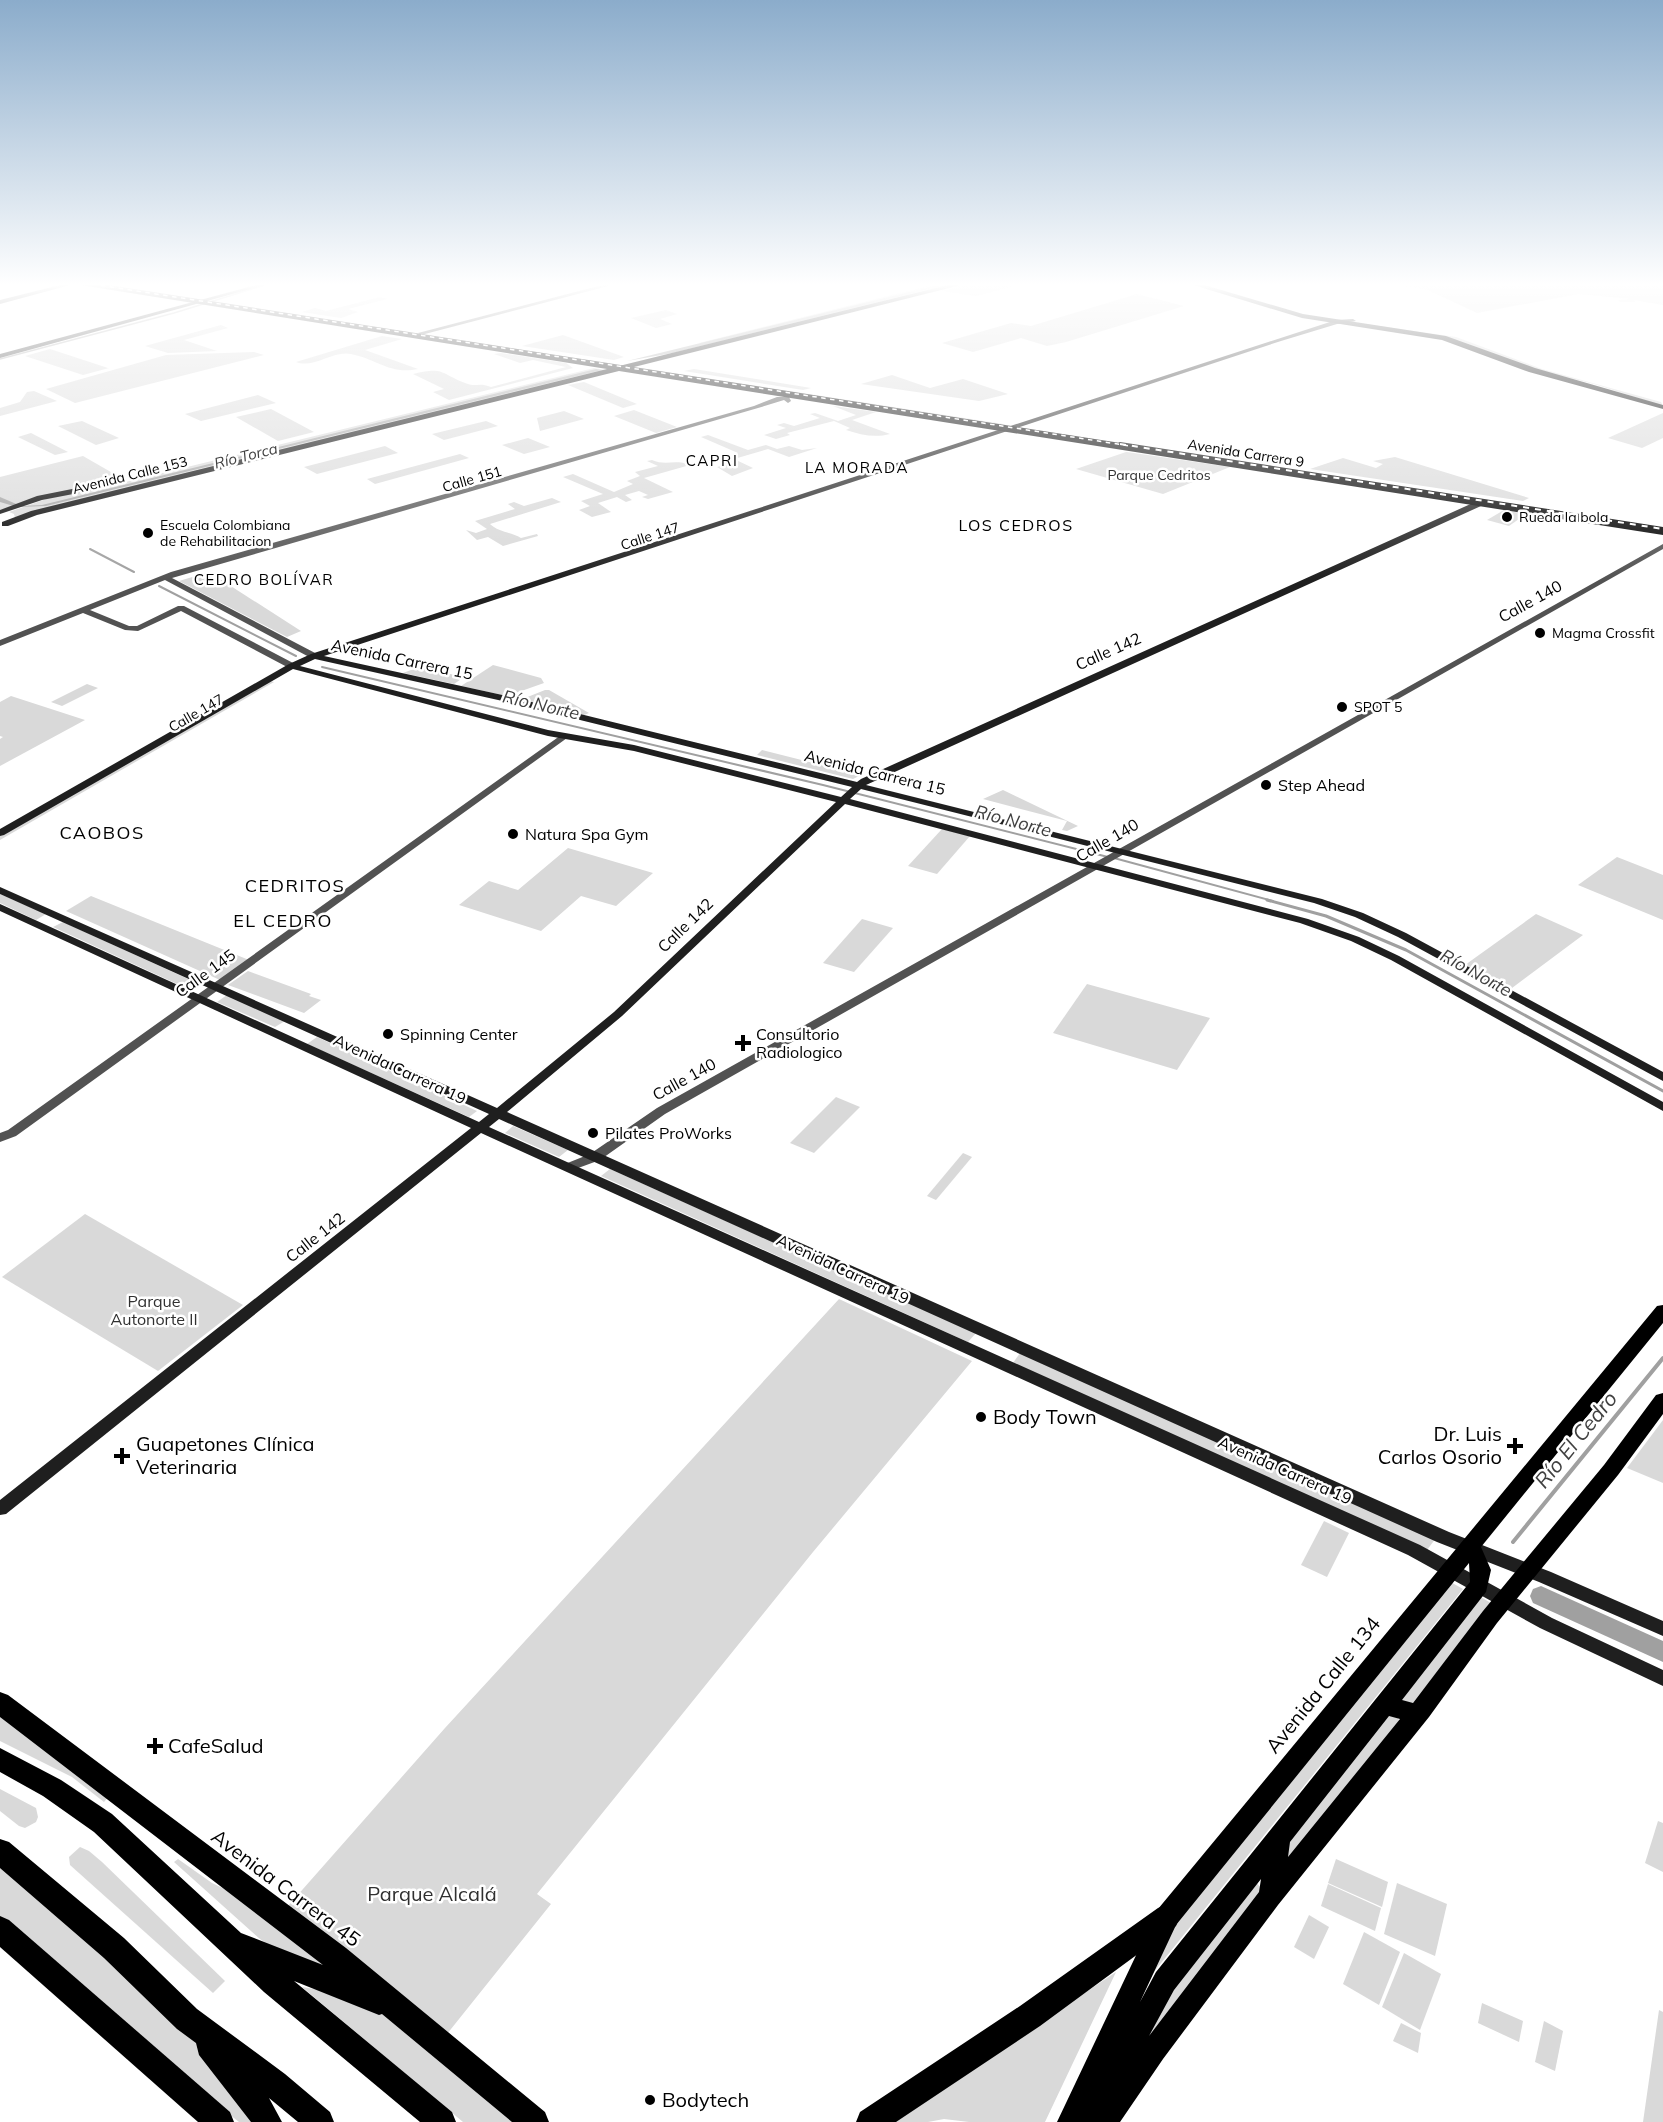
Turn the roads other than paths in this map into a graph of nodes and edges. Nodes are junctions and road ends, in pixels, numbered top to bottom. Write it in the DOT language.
graph roads {
  1 [pos="513,383"];
  2 [pos="565,383"];
  3 [pos="708,383"];
  4 [pos="757,383"];
  5 [pos="1152,383"];
  6 [pos="1152,383"];
  7 [pos="1578,383"];
  8 [pos="1597,383"];
  9 [pos="766,392"];
  10 [pos="805,398"];
  11 [pos="788,401"];
  12 [pos="770,402"];
  13 [pos="1663,402"];
  14 [pos="1663,407"];
  15 [pos="1016,428"];
  16 [pos="994,431"];
  17 [pos="561,465"];
  18 [pos="1478,504"];
  19 [pos="4,511"];
  20 [pos="2,525"];
  21 [pos="1663,525"];
  22 [pos="1663,532"];
  23 [pos="1663,546"];
  24 [pos="166,578"];
  25 [pos="83,610"];
  26 [pos="0,643"];
  27 [pos="318,657"];
  28 [pos="296,668"];
  29 [pos="564,736"];
  30 [pos="858,786"];
  31 [pos="844,799"];
  32 [pos="0,833"];
  33 [pos="0,842"];
  34 [pos="1121,851"];
  35 [pos="1100,864"];
  36 [pos="0,890"];
  37 [pos="0,907"];
  38 [pos="216,986"];
  39 [pos="199,998"];
  40 [pos="1663,1077"];
  41 [pos="1663,1107"];
  42 [pos="498,1114"];
  43 [pos="482,1128"];
  44 [pos="6,1135"];
  45 [pos="0,1144"];
  46 [pos="595,1157"];
  47 [pos="570,1167"];
  48 [pos="1663,1311"];
  49 [pos="1663,1400"];
  50 [pos="0,1509"];
  51 [pos="1469,1547"];
  52 [pos="1450,1570"];
  53 [pos="1530,1570"];
  54 [pos="1479,1586"];
  55 [pos="1504,1601"];
  56 [pos="1663,1629"];
  57 [pos="1663,1678"];
  58 [pos="0,1702"];
  59 [pos="1383,1705"];
  60 [pos="1417,1714"];
  61 [pos="0,1759"];
  62 [pos="1279,1838"];
  63 [pos="0,1851"];
  64 [pos="1270,1897"];
  65 [pos="1167,1917"];
  66 [pos="0,1929"];
  67 [pos="227,1939"];
  68 [pos="399,2010"];
  69 [pos="187,2019"];
  70 [pos="220,2122"];
  71 [pos="267,2122"];
  72 [pos="320,2122"];
  73 [pos="442,2122"];
  74 [pos="535,2122"];
  75 [pos="870,2122"];
  76 [pos="1070,2122"];
  77 [pos="1093,2122"];
  78 [pos="1104,2122"];
  1 -- 19 [label="main road, Avenida Calle 153"];
  2 -- 20 [label="main road, Avenida Calle 153"];
  3 -- 9 [label="main road, Avenida Carrera 9"];
  4 -- 15 [label="main road, Avenida Carrera 9"];
  5 -- 15 [label="main road, Calle 147"];
  6 -- 15 [label="main road, Calle 147"];
  7 -- 14 [label="main road"];
  8 -- 13 [label="main road"];
  9 -- 10 [label="main road, Avenida Carrera 9"];
  9 -- 12 [label="street"];
  10 -- 11 [label="street, Calle 151"];
  10 -- 16 [label="main road, Avenida Carrera 9"];
  11 -- 12 [label="street, Calle 151"];
  11 -- 17 [label="street, Calle 151"];
  12 -- 17 [label="street, Calle 151"];
  15 -- 16 [label="main road, Avenida Carrera 9"];
  15 -- 18 [label="main road, Avenida Carrera 9"];
  15 -- 21 [label="main road, Avenida Carrera 9"];
  15 -- 27 [label="main road, Calle 147"];
  16 -- 27 [label="main road, Calle 147"];
  17 -- 24 [label="street, Calle 151"];
  18 -- 22 [label="main road, Avenida Carrera 9"];
  18 -- 30 [label="main road, Calle 142"];
  19 -- 20 [label="main road"];
  23 -- 34 [label="street, Calle 140"];
  24 -- 25 [label="street, Calle 151"];
  24 -- 27 [label="street, Avenida Carrera 15"];
  25 -- 26 [label="street, Calle 151"];
  25 -- 28 [label="street, Avenida Carrera 15"];
  27 -- 28 [label="main road, Calle 147"];
  27 -- 30 [label="main road, Avenida Carrera 15"];
  28 -- 29 [label="main road, Avenida Carrera 15"];
  28 -- 32 [label="main road, Calle 147"];
  28 -- 33 [label="main road, Calle 147"];
  29 -- 31 [label="main road, Avenida Carrera 15"];
  29 -- 38 [label="street, Calle 145"];
  30 -- 31 [label="main road, Calle 142"];
  30 -- 34 [label="main road, Avenida Carrera 15"];
  31 -- 35 [label="main road, Avenida Carrera 15"];
  31 -- 42 [label="main road, Calle 142"];
  34 -- 35 [label="street, Calle 140"];
  34 -- 40 [label="main road, Avenida Carrera 15"];
  35 -- 41 [label="main road, Avenida Carrera 15"];
  35 -- 46 [label="street, Calle 140"];
  36 -- 38 [label="main road, Avenida Carrera 19"];
  37 -- 39 [label="main road, Avenida Carrera 19"];
  38 -- 39 [label="street, Calle 145"];
  38 -- 42 [label="main road, Avenida Carrera 19"];
  39 -- 43 [label="main road, Avenida Carrera 19"];
  39 -- 44 [label="street, Calle 145"];
  42 -- 43 [label="main road, Calle 142"];
  42 -- 46 [label="main road, Avenida Carrera 19"];
  43 -- 47 [label="main road, Avenida Carrera 19"];
  43 -- 50 [label="main road, Calle 142"];
  44 -- 45 [label="street, Calle 145"];
  46 -- 47 [label="street, Calle 140"];
  46 -- 51 [label="main road, Avenida Carrera 19"];
  47 -- 52 [label="main road, Avenida Carrera 19"];
  48 -- 51 [label="main road, Avenida Calle 134"];
  49 -- 53 [label="main road"];
  51 -- 52 [label="main road, Avenida Calle 134"];
  51 -- 53 [label="main road, Avenida Carrera 19"];
  51 -- 54 [label="main road"];
  52 -- 54 [label="main road, Avenida Carrera 19"];
  52 -- 65 [label="main road, Avenida Calle 134"];
  53 -- 55 [label="main road"];
  53 -- 56 [label="main road, Avenida Carrera 19"];
  54 -- 55 [label="main road, Avenida Carrera 19"];
  54 -- 59 [label="main road"];
  55 -- 57 [label="main road, Avenida Carrera 19"];
  55 -- 60 [label="main road"];
  58 -- 68 [label="highway, Avenida Carrera 45"];
  59 -- 60 [label="main road"];
  59 -- 62 [label="main road"];
  60 -- 64 [label="main road"];
  61 -- 67 [label="highway"];
  62 -- 64 [label="main road"];
  62 -- 77 [label="main road"];
  63 -- 69 [label="highway"];
  64 -- 78 [label="main road"];
  65 -- 75 [label="highway"];
  65 -- 76 [label="main road, Avenida Calle 134"];
  66 -- 70 [label="highway"];
  67 -- 68 [label="highway"];
  67 -- 73 [label="highway"];
  68 -- 74 [label="highway, Avenida Carrera 45"];
  69 -- 71 [label="highway"];
  69 -- 72 [label="highway"];
}
